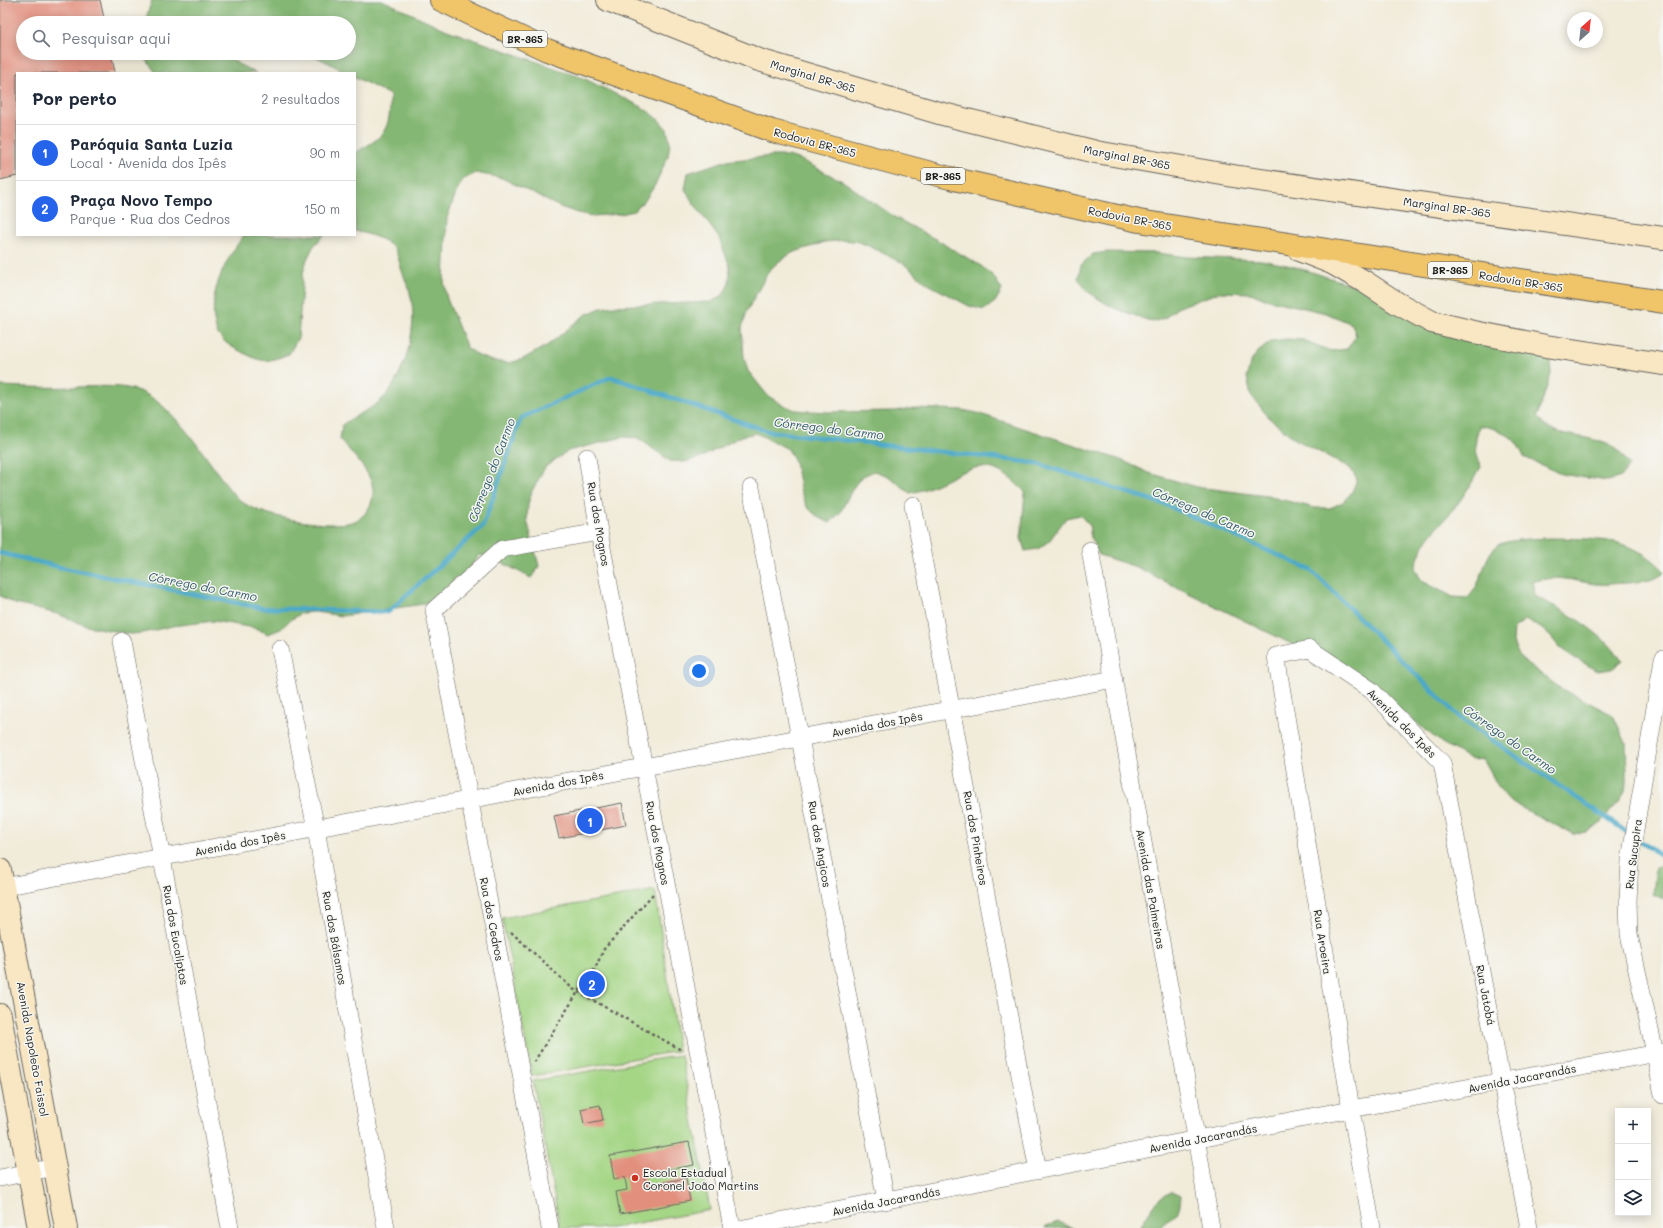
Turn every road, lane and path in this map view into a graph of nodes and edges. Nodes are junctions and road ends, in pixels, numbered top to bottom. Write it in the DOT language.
graph roads {
  1 [pos="441,0"];
  2 [pos="475,0"];
  3 [pos="608,0"];
  4 [pos="611,72"];
  5 [pos="1663,238"];
  6 [pos="1285,244"];
  7 [pos="1663,302"];
  8 [pos="1663,364"];
  9 [pos="587,457"];
  10 [pos="751,488"];
  11 [pos="913,505"];
  12 [pos="599,532"];
  13 [pos="1090,550"];
  14 [pos="122,641"];
  15 [pos="280,649"];
  16 [pos="1276,656"];
  17 [pos="1663,659"];
  18 [pos="1114,679"];
  19 [pos="952,710"];
  20 [pos="800,738"];
  21 [pos="1442,762"];
  22 [pos="644,767"];
  23 [pos="470,800"];
  24 [pos="316,829"];
  25 [pos="162,858"];
  26 [pos="2,879"];
  27 [pos="666,880"];
  28 [pos="491,914"];
  29 [pos="578,992"];
  30 [pos="0,1015"];
  31 [pos="1659,1052"];
  32 [pos="700,1061"];
  33 [pos="523,1081"];
  34 [pos="1502,1082"];
  35 [pos="1663,1095"];
  36 [pos="1351,1109"];
  37 [pos="1196,1139"];
  38 [pos="55,1167"];
  39 [pos="1038,1171"];
  40 [pos="29,1172"];
  41 [pos="0,1178"];
  42 [pos="886,1201"];
  43 [pos="39,1228"];
  44 [pos="66,1228"];
  45 [pos="230,1228"];
  46 [pos="386,1228"];
  47 [pos="550,1228"];
  48 [pos="732,1228"];
  49 [pos="744,1228"];
  50 [pos="1211,1228"];
  51 [pos="1372,1228"];
  52 [pos="1529,1228"];
  1 -- 4 [label="main road, Rodovia BR-365 / BR-365"];
  2 -- 4 [label="main road, Rodovia BR-365 / BR-365"];
  3 -- 5 [label="street, Marginal BR-365"];
  4 -- 6 [label="main road, Rodovia BR-365 / BR-365"];
  6 -- 7 [label="main road, Rodovia BR-365 / BR-365"];
  6 -- 8 [label="street"];
  9 -- 12 [label="street, Rua dos Mognos"];
  10 -- 20 [label="street, Rua dos Angicos"];
  11 -- 19 [label="street, Rua dos Pinheiros"];
  12 -- 22 [label="street, Rua dos Mognos"];
  12 -- 23 [label="street, Rua dos Cedros"];
  13 -- 18 [label="street, Avenida das Palmeiras"];
  14 -- 25 [label="street, Rua dos Eucaliptos"];
  15 -- 24 [label="street, Rua dos Bálsamos"];
  16 -- 21 [label="street, Avenida dos Ipês"];
  16 -- 36 [label="street, Rua Aroeira"];
  17 -- 31 [label="street, Rua Sucupira"];
  18 -- 19 [label="street, Avenida dos Ipês"];
  18 -- 37 [label="street, Avenida das Palmeiras"];
  19 -- 20 [label="street, Avenida dos Ipês"];
  19 -- 39 [label="street, Rua dos Pinheiros"];
  20 -- 22 [label="street, Avenida dos Ipês"];
  20 -- 42 [label="street, Rua dos Angicos"];
  21 -- 34 [label="street, Rua Jatobá"];
  22 -- 23 [label="street, Avenida dos Ipês"];
  22 -- 27 [label="street, Rua dos Mognos"];
  23 -- 24 [label="street, Avenida dos Ipês"];
  23 -- 28 [label="street, Rua dos Cedros"];
  24 -- 25 [label="street, Avenida dos Ipês"];
  24 -- 46 [label="street, Rua dos Bálsamos"];
  25 -- 26 [label="street, Avenida dos Ipês"];
  25 -- 45 [label="street, Rua dos Eucaliptos"];
  26 -- 38 [label="street, Avenida Napoleão Faissol"];
  27 -- 29 [label="path"];
  27 -- 32 [label="street, Rua dos Mognos"];
  28 -- 29 [label="path"];
  28 -- 33 [label="street, Rua dos Cedros"];
  29 -- 32 [label="path"];
  29 -- 33 [label="path"];
  30 -- 40 [label="street"];
  31 -- 34 [label="street, Avenida Jacarandás"];
  31 -- 35 [label="street, Rua Sucupira"];
  32 -- 48 [label="street, Rua dos Mognos"];
  33 -- 47 [label="street, Rua dos Cedros"];
  34 -- 36 [label="street, Avenida Jacarandás"];
  34 -- 52 [label="street, Rua Jatobá"];
  36 -- 37 [label="street, Avenida Jacarandás"];
  36 -- 51 [label="street, Rua Aroeira"];
  37 -- 39 [label="street, Avenida Jacarandás"];
  37 -- 50 [label="street, Avenida das Palmeiras"];
  38 -- 40 [label="street"];
  38 -- 44 [label="street, Avenida Napoleão Faissol"];
  39 -- 42 [label="street, Avenida Jacarandás"];
  40 -- 41 [label="street"];
  40 -- 43 [label="street"];
  42 -- 49 [label="street, Avenida Jacarandás"];
}
